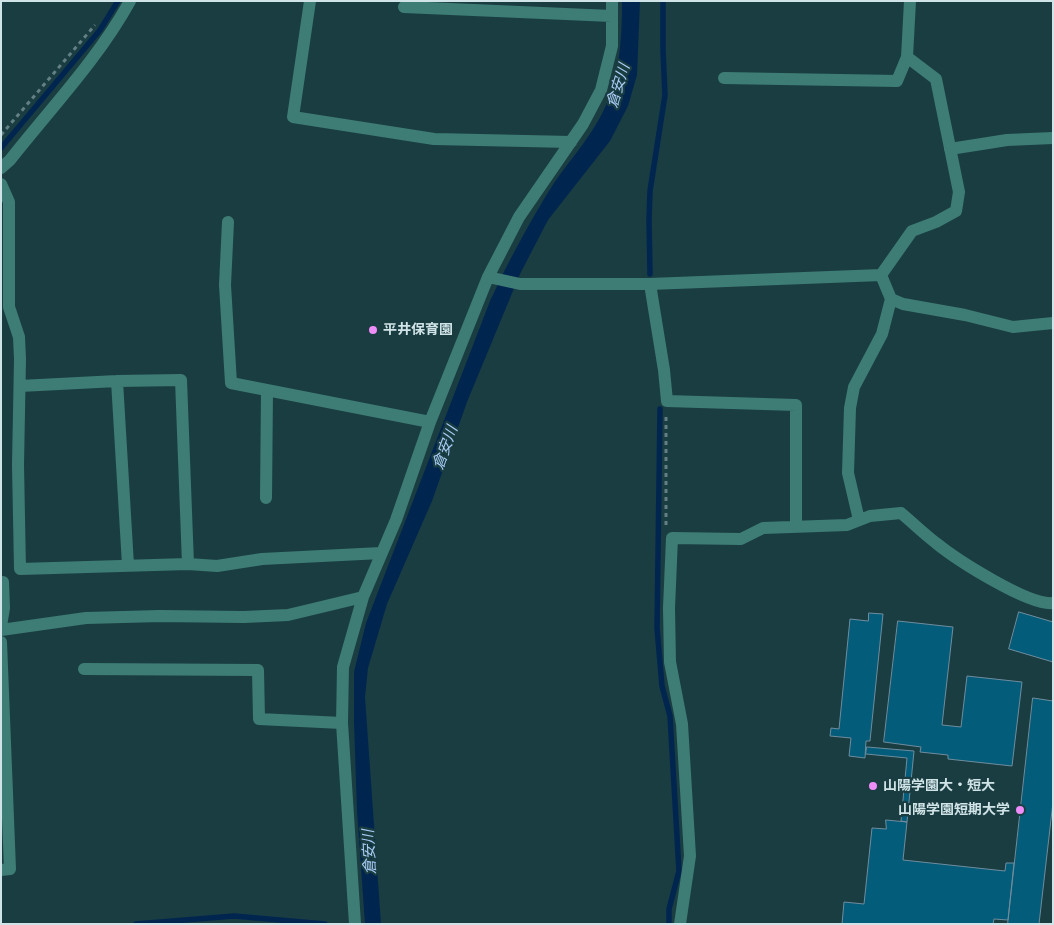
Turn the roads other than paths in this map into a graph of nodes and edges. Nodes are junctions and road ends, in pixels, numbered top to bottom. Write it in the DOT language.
graph roads {
  1 [pos="130,1"];
  2 [pos="310,1"];
  3 [pos="612,1"];
  4 [pos="910,1"];
  5 [pos="404,7"];
  6 [pos="612,16"];
  7 [pos="907,57"];
  8 [pos="724,78"];
  9 [pos="1053,138"];
  10 [pos="571,142"];
  11 [pos="950,149"];
  12 [pos="1,168"];
  13 [pos="1,184"];
  14 [pos="228,222"];
  15 [pos="881,275"];
  16 [pos="493,279"];
  17 [pos="650,284"];
  18 [pos="891,299"];
  19 [pos="1053,323"];
  20 [pos="117,381"];
  21 [pos="20,386"];
  22 [pos="267,390"];
  23 [pos="430,422"];
  24 [pos="266,498"];
  25 [pos="859,520"];
  26 [pos="796,525"];
  27 [pos="382,553"];
  28 [pos="188,564"];
  29 [pos="128,565"];
  30 [pos="4,582"];
  31 [pos="363,597"];
  32 [pos="1053,603"];
  33 [pos="1,628"];
  34 [pos="1,642"];
  35 [pos="84,669"];
  36 [pos="342,723"];
  37 [pos="1,870"];
  38 [pos="355,924"];
  39 [pos="680,924"];
  1 -- 12 [label="street"];
  2 -- 10 [label="street"];
  3 -- 6 [label="street"];
  4 -- 7 [label="street"];
  5 -- 6 [label="street"];
  6 -- 10 [label="street"];
  7 -- 8 [label="street"];
  7 -- 11 [label="street"];
  9 -- 11 [label="street"];
  10 -- 16 [label="street"];
  11 -- 15 [label="street"];
  13 -- 21 [label="street"];
  14 -- 22 [label="street"];
  15 -- 17 [label="street"];
  15 -- 18 [label="street"];
  16 -- 17 [label="street"];
  16 -- 23 [label="street"];
  17 -- 26 [label="street"];
  18 -- 19 [label="street"];
  18 -- 25 [label="street"];
  20 -- 21 [label="street"];
  20 -- 28 [label="street"];
  20 -- 29 [label="street"];
  21 -- 29 [label="street"];
  22 -- 23 [label="street"];
  22 -- 24 [label="street"];
  23 -- 27 [label="street"];
  25 -- 26 [label="street"];
  25 -- 32 [label="street"];
  26 -- 39 [label="street"];
  27 -- 28 [label="street"];
  27 -- 31 [label="street"];
  28 -- 29 [label="street"];
  30 -- 33 [label="street"];
  31 -- 33 [label="street"];
  31 -- 36 [label="street"];
  34 -- 37 [label="street"];
  35 -- 36 [label="street"];
  36 -- 38 [label="street"];
}
